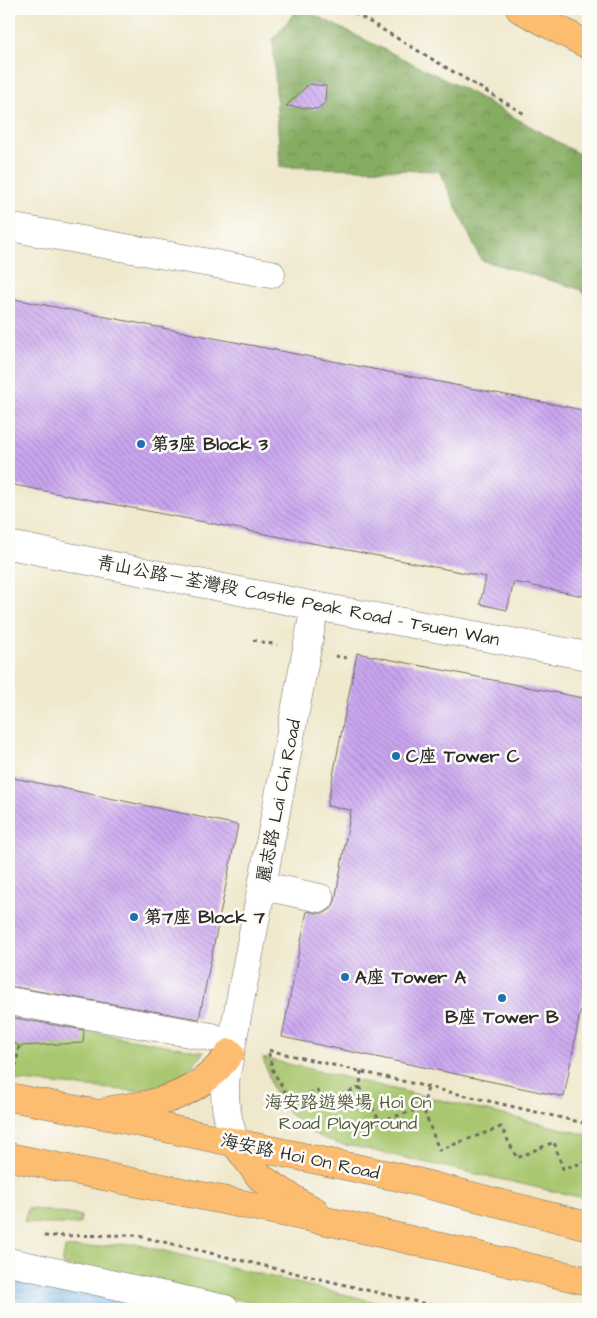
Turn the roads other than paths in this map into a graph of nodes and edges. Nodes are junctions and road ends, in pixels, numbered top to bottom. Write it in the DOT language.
graph roads {
  1 [pos="520,9"];
  2 [pos="588,45"];
  3 [pos="9,227"];
  4 [pos="271,274"];
  5 [pos="9,545"];
  6 [pos="315,606"];
  7 [pos="588,656"];
  8 [pos="263,886"];
  9 [pos="320,898"];
  10 [pos="9,1001"];
  11 [pos="221,1045"];
  12 [pos="9,1097"];
  13 [pos="94,1113"];
  14 [pos="235,1143"];
  15 [pos="9,1158"];
  16 [pos="341,1224"];
  17 [pos="588,1226"];
  18 [pos="9,1262"];
  19 [pos="588,1281"];
  20 [pos="225,1309"];
  1 -- 2 [label="main road"];
  3 -- 4 [label="street"];
  5 -- 6 [label="street, 青山公路－荃灣段 Castle Peak Road – Tsuen Wan"];
  6 -- 7 [label="street, 青山公路－荃灣段 Castle Peak Road – Tsuen Wan"];
  6 -- 8 [label="street, 麗志路 Lai Chi Road"];
  8 -- 9 [label="street"];
  8 -- 11 [label="street, 麗志路 Lai Chi Road"];
  10 -- 11 [label="street"];
  11 -- 13 [label="main road"];
  11 -- 14 [label="street, 麗志路 Lai Chi Road"];
  12 -- 13 [label="main road, 海安路 Hoi On Road"];
  13 -- 14 [label="main road, 海安路 Hoi On Road"];
  14 -- 16 [label="main road"];
  14 -- 17 [label="main road, 海安路 Hoi On Road"];
  15 -- 16 [label="main road"];
  16 -- 19 [label="main road"];
  18 -- 20 [label="street"];
}
